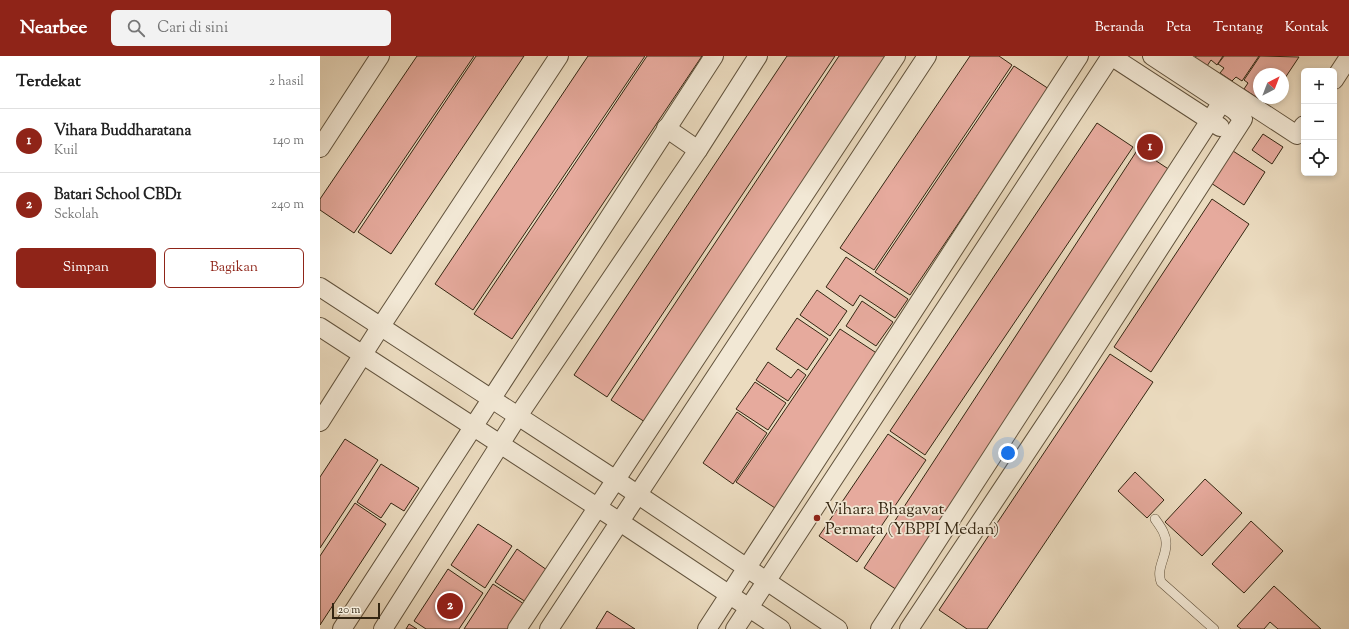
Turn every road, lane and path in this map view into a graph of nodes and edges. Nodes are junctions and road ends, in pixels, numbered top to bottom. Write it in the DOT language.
graph roads {
  1 [pos="380,56"];
  2 [pos="559,56"];
  3 [pos="714,56"];
  4 [pos="758,56"];
  5 [pos="896,56"];
  6 [pos="927,56"];
  7 [pos="1079,56"];
  8 [pos="1111,56"];
  9 [pos="1152,56"];
  10 [pos="1176,56"];
  11 [pos="1349,57"];
  12 [pos="1337,75"];
  13 [pos="1222,102"];
  14 [pos="1211,120"];
  15 [pos="666,128"];
  16 [pos="1301,129"];
  17 [pos="1232,135"];
  18 [pos="320,148"];
  19 [pos="698,150"];
  20 [pos="320,287"];
  21 [pos="925,294"];
  22 [pos="946,308"];
  23 [pos="380,326"];
  24 [pos="320,327"];
  25 [pos="363,355"];
  26 [pos="1049,369"];
  27 [pos="1072,384"];
  28 [pos="491,398"];
  29 [pos="518,416"];
  30 [pos="320,422"];
  31 [pos="472,427"];
  32 [pos="500,445"];
  33 [pos="616,480"];
  34 [pos="638,495"];
  35 [pos="599,507"];
  36 [pos="1155,519"];
  37 [pos="620,522"];
  38 [pos="747,568"];
  39 [pos="767,580"];
  40 [pos="729,594"];
  41 [pos="749,608"];
  42 [pos="342,629"];
  43 [pos="383,629"];
  44 [pos="517,629"];
  45 [pos="549,629"];
  46 [pos="707,629"];
  47 [pos="735,629"];
  48 [pos="781,629"];
  49 [pos="838,629"];
  50 [pos="880,629"];
  51 [pos="909,629"];
  52 [pos="1214,629"];
  1 -- 18 [label="street"];
  2 -- 23 [label="street"];
  3 -- 15 [label="street"];
  4 -- 19 [label="street"];
  5 -- 33 [label="street"];
  6 -- 34 [label="street"];
  7 -- 21 [label="street"];
  8 -- 14 [label="street"];
  8 -- 22 [label="street"];
  9 -- 13 [label="street"];
  10 -- 16 [label="street"];
  11 -- 12 [label="street"];
  13 -- 14 [label="street"];
  13 -- 17 [label="street"];
  14 -- 17 [label="street"];
  14 -- 26 [label="street"];
  15 -- 19 [label="street"];
  15 -- 28 [label="street"];
  17 -- 27 [label="street"];
  19 -- 29 [label="street"];
  20 -- 23 [label="street"];
  21 -- 22 [label="street"];
  21 -- 38 [label="street"];
  22 -- 39 [label="street"];
  23 -- 25 [label="street"];
  23 -- 28 [label="street"];
  24 -- 25 [label="street"];
  25 -- 30 [label="street"];
  25 -- 31 [label="street"];
  26 -- 27 [label="street"];
  26 -- 50 [label="street"];
  27 -- 51 [label="street"];
  28 -- 29 [label="street"];
  28 -- 31 [label="street"];
  29 -- 32 [label="street"];
  29 -- 33 [label="street"];
  31 -- 32 [label="street"];
  31 -- 42 [label="street"];
  32 -- 35 [label="street"];
  32 -- 43 [label="street"];
  33 -- 34 [label="street"];
  33 -- 35 [label="street"];
  34 -- 37 [label="street"];
  34 -- 38 [label="street"];
  35 -- 37 [label="street"];
  35 -- 44 [label="street"];
  36 -- 52 [label="lane"];
  37 -- 40 [label="street"];
  37 -- 45 [label="street"];
  38 -- 39 [label="street"];
  38 -- 40 [label="street"];
  39 -- 41 [label="street"];
  39 -- 49 [label="street"];
  40 -- 41 [label="street"];
  40 -- 46 [label="street"];
  41 -- 47 [label="street"];
  41 -- 48 [label="street"];
}
